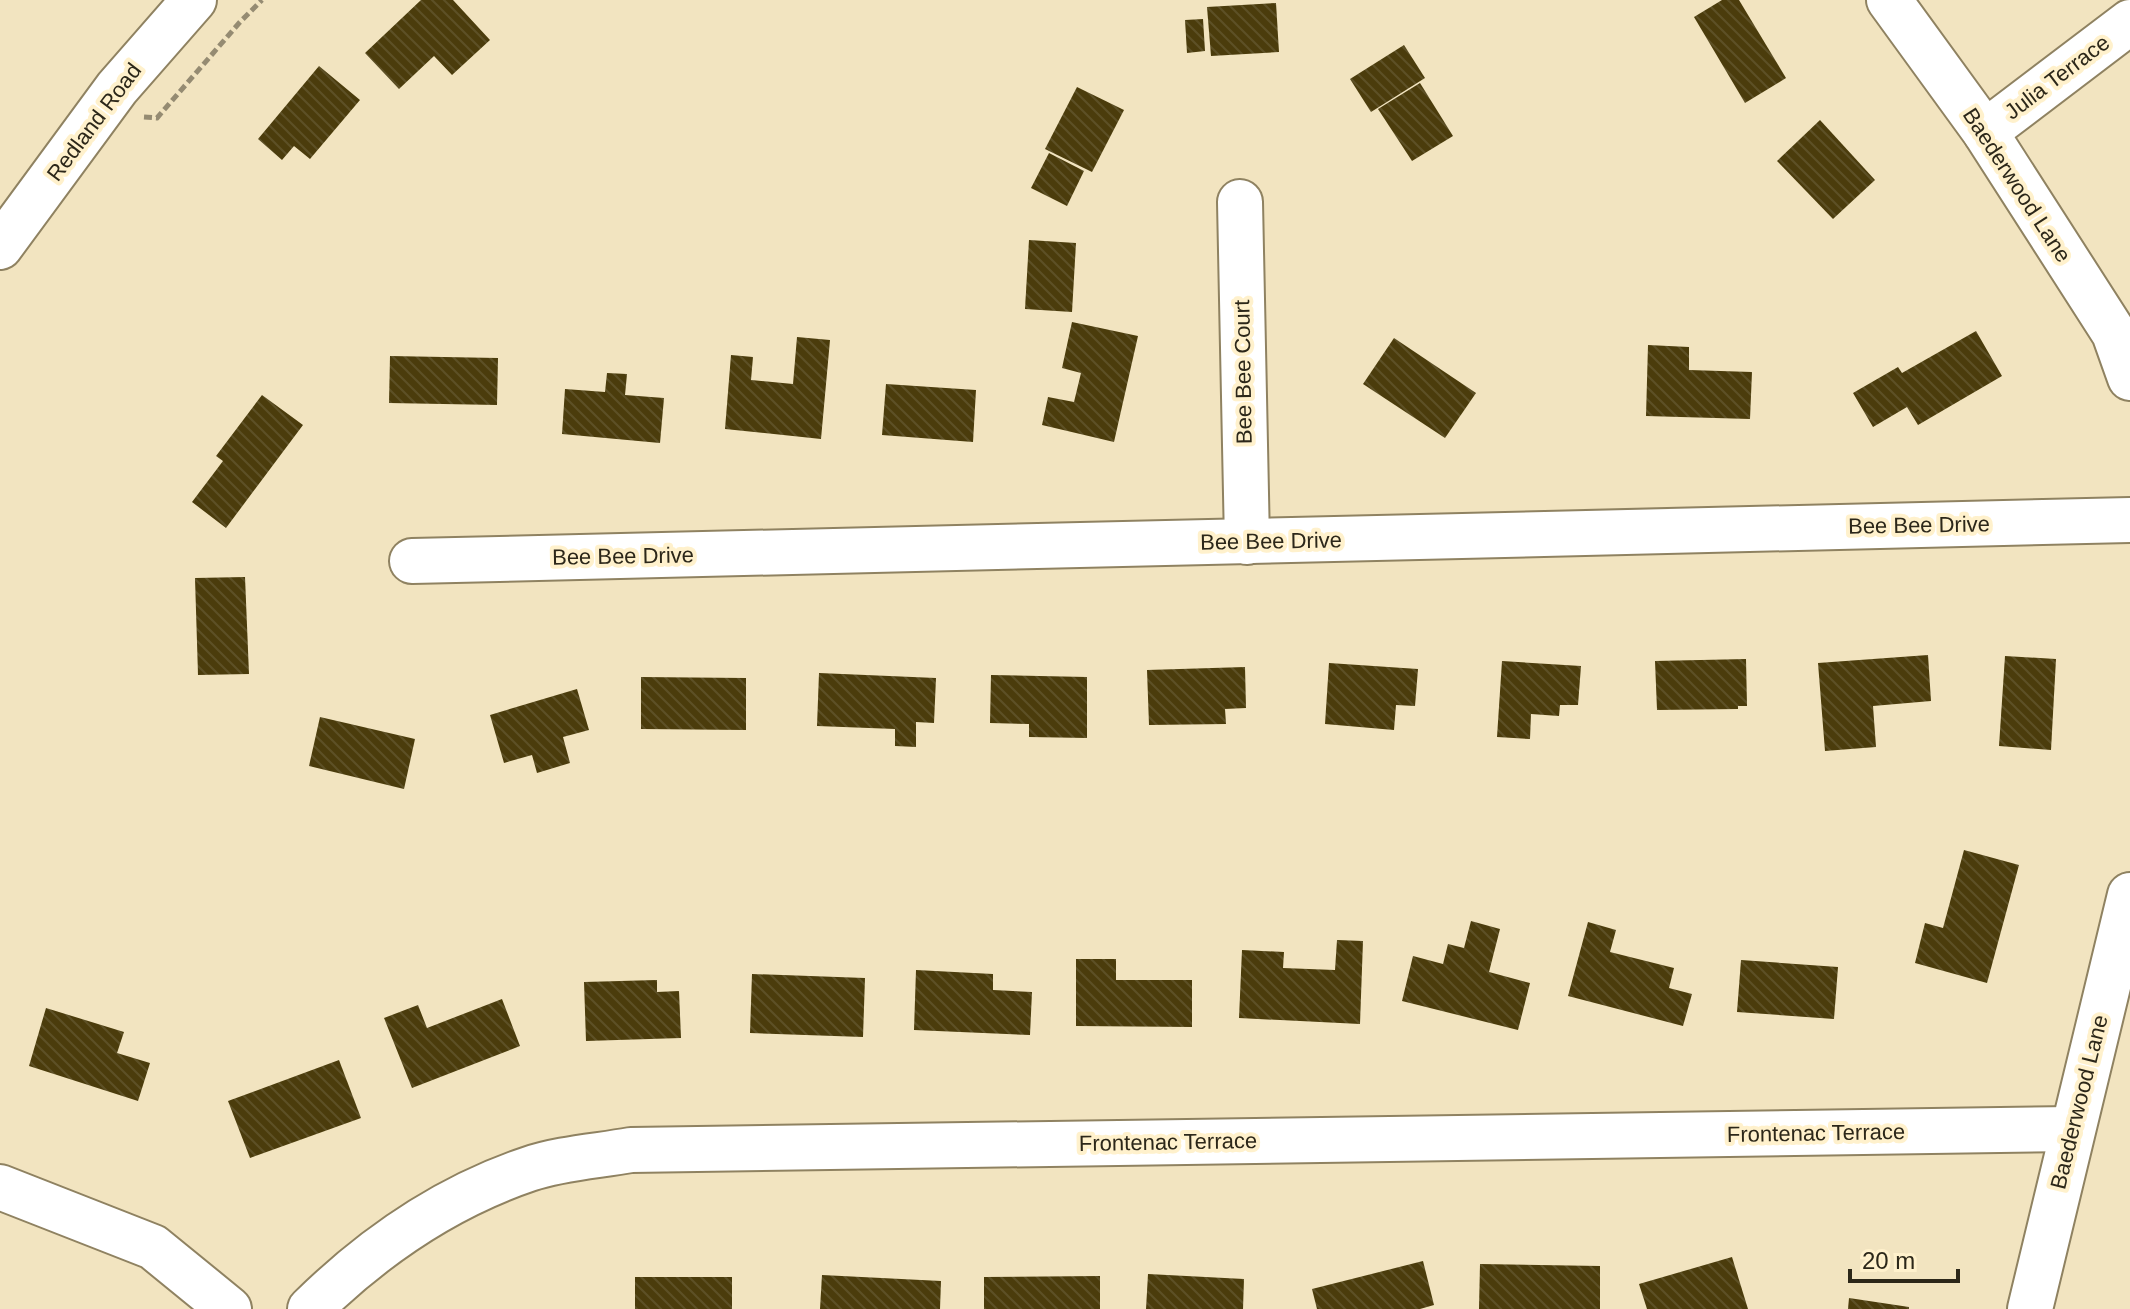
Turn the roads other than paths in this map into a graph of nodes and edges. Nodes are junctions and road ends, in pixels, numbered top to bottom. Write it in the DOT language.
graph roads {
  1 [pos="194,0"];
  2 [pos="1889,0"];
  3 [pos="2130,22"];
  4 [pos="1985,132"];
  5 [pos="1240,202"];
  6 [pos="3,237"];
  7 [pos="2130,378"];
  8 [pos="2130,520"];
  9 [pos="1247,542"];
  10 [pos="412,561"];
  11 [pos="2130,895"];
  12 [pos="2072,1129"];
  13 [pos="0,1187"];
  14 [pos="229,1309"];
  15 [pos="310,1309"];
  16 [pos="2030,1309"];
  1 -- 6 [label="street, Redland Road"];
  2 -- 4 [label="street, Baederwood Lane"];
  3 -- 4 [label="street, Julia Terrace"];
  4 -- 7 [label="street, Baederwood Lane"];
  5 -- 9 [label="street, Bee Bee Court"];
  8 -- 9 [label="street, Bee Bee Drive"];
  9 -- 10 [label="street, Bee Bee Drive"];
  11 -- 12 [label="street, Baederwood Lane"];
  12 -- 15 [label="street, Frontenac Terrace"];
  12 -- 16 [label="street, Baederwood Lane"];
  13 -- 14 [label="street"];
}
